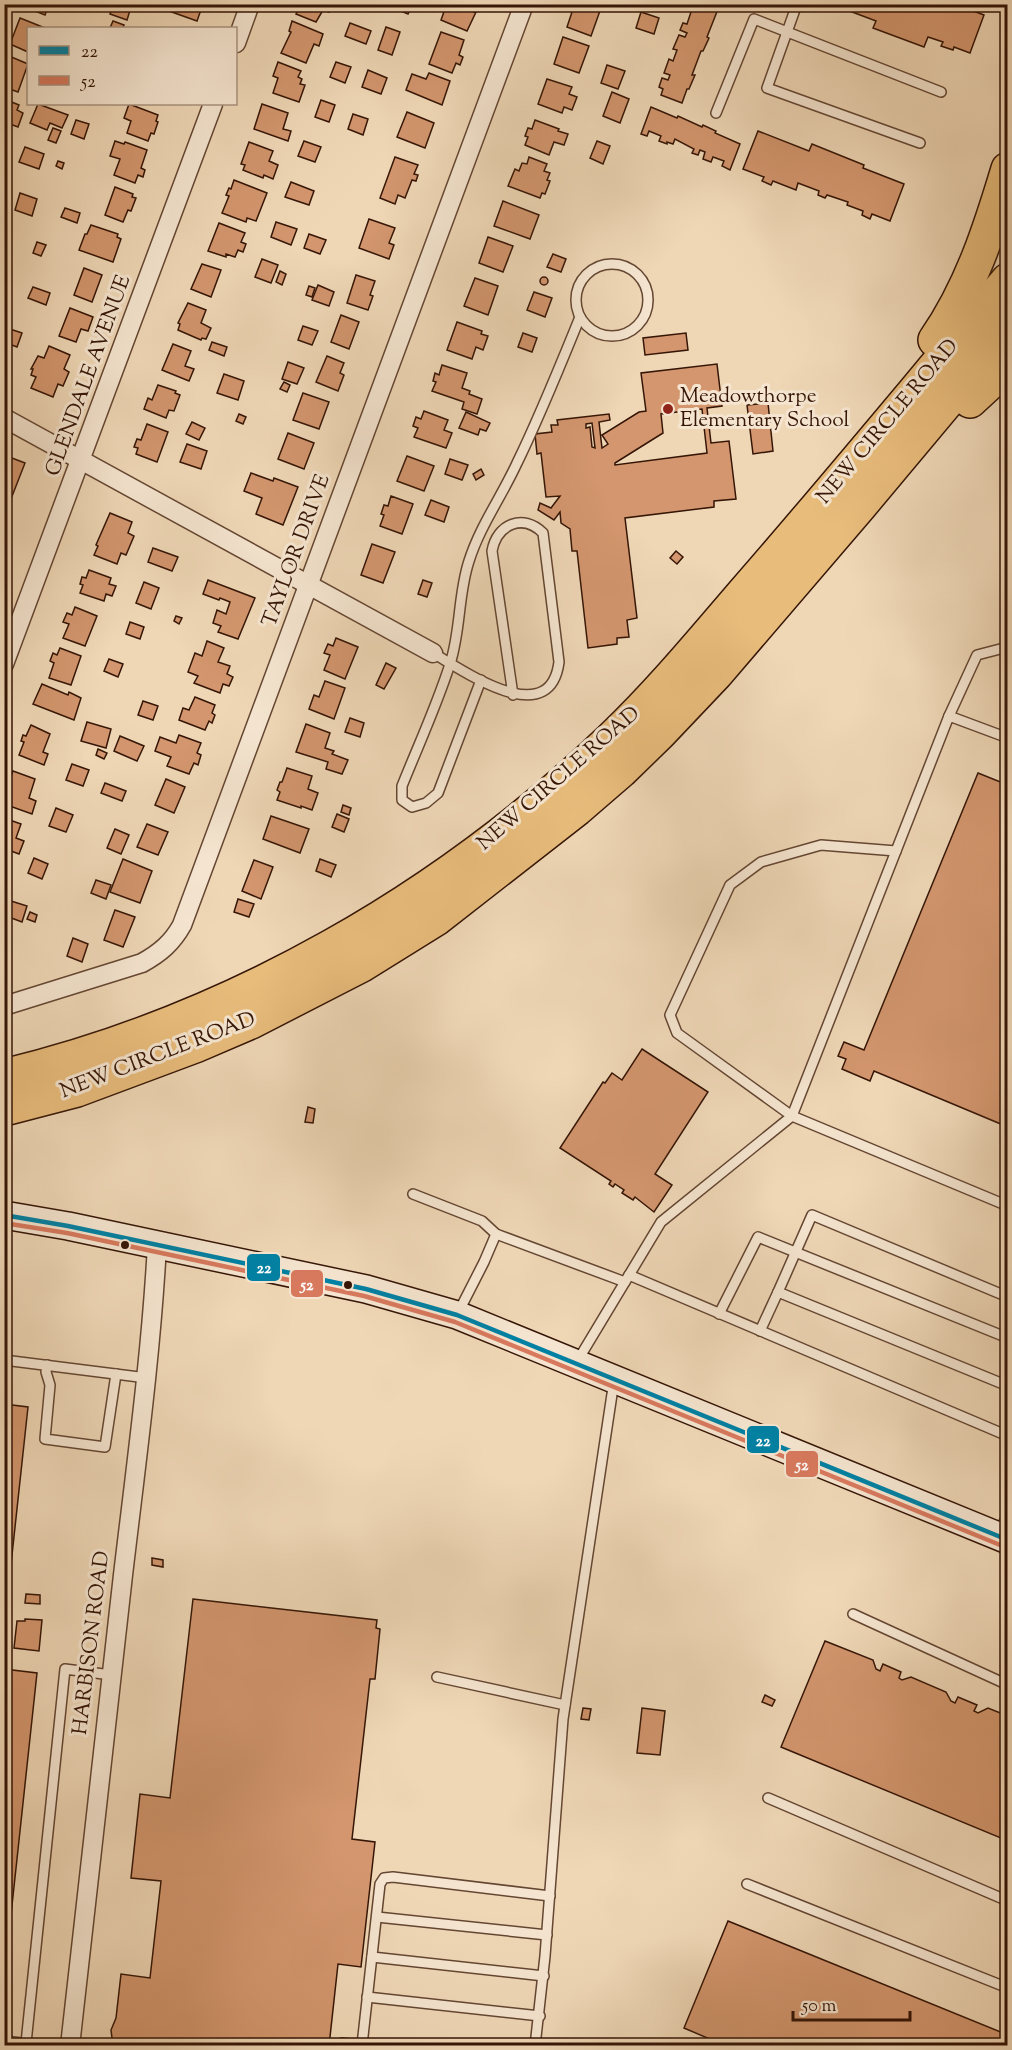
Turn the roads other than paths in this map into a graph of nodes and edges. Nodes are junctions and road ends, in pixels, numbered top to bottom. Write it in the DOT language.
graph roads {
  1 [pos="250,4"];
  2 [pos="524,4"];
  3 [pos="798,4"];
  4 [pos="787,32"];
  5 [pos="237,40"];
  6 [pos="941,92"];
  7 [pos="213,105"];
  8 [pos="716,113"];
  9 [pos="920,143"];
  10 [pos="1008,169"];
  11 [pos="1008,280"];
  12 [pos="580,317"];
  13 [pos="1008,329"];
  14 [pos="1008,366"];
  15 [pos="4,418"];
  16 [pos="81,462"];
  17 [pos="828,494"];
  18 [pos="860,506"];
  19 [pos="308,584"];
  20 [pos="1008,649"];
  21 [pos="433,653"];
  22 [pos="4,664"];
  23 [pos="451,664"];
  24 [pos="481,680"];
  25 [pos="513,695"];
  26 [pos="949,716"];
  27 [pos="1008,738"];
  28 [pos="896,851"];
  29 [pos="4,1006"];
  30 [pos="4,1076"];
  31 [pos="4,1109"];
  32 [pos="792,1116"];
  33 [pos="413,1194"];
  34 [pos="1008,1206"];
  35 [pos="4,1215"];
  36 [pos="496,1234"];
  37 [pos="157,1245"];
  38 [pos="797,1253"];
  39 [pos="627,1279"];
  40 [pos="778,1292"];
  41 [pos="1008,1297"];
  42 [pos="719,1314"];
  43 [pos="457,1315"];
  44 [pos="760,1331"];
  45 [pos="1008,1338"];
  46 [pos="4,1360"];
  47 [pos="577,1362"];
  48 [pos="47,1365"];
  49 [pos="116,1374"];
  50 [pos="147,1378"];
  51 [pos="614,1378"];
  52 [pos="1008,1386"];
  53 [pos="1008,1436"];
  54 [pos="1005,1529"];
  55 [pos="853,1614"];
  56 [pos="111,1675"];
  57 [pos="437,1677"];
  58 [pos="1008,1685"];
  59 [pos="565,1705"];
  60 [pos="768,1798"];
  61 [pos="747,1884"];
  62 [pos="550,1896"];
  63 [pos="1008,1901"];
  64 [pos="377,1917"];
  65 [pos="547,1935"];
  66 [pos="372,1957"];
  67 [pos="544,1976"];
  68 [pos="1008,1988"];
  69 [pos="367,1997"];
  70 [pos="540,2016"];
  71 [pos="4,2041"];
  72 [pos="26,2043"];
  73 [pos="342,2043"];
  74 [pos="364,2045"];
  75 [pos="48,2046"];
  76 [pos="70,2046"];
  77 [pos="535,2046"];
  1 -- 5 [label="street"];
  2 -- 19 [label="street, TAYLOR DRIVE"];
  3 -- 4 [label="lane"];
  4 -- 6 [label="lane"];
  4 -- 8 [label="lane"];
  4 -- 9 [label="lane"];
  7 -- 16 [label="street, GLENDALE AVENUE"];
  10 -- 17 [label="highway"];
  11 -- 17 [label="highway, NEW CIRCLE ROAD"];
  12 -- 12 [label="lane"];
  12 -- 23 [label="lane"];
  13 -- 18 [label="highway, NEW CIRCLE ROAD"];
  14 -- 18 [label="highway"];
  15 -- 16 [label="street"];
  16 -- 19 [label="street"];
  16 -- 22 [label="street, GLENDALE AVENUE"];
  17 -- 30 [label="highway, NEW CIRCLE ROAD"];
  18 -- 31 [label="highway, NEW CIRCLE ROAD"];
  19 -- 21 [label="street"];
  19 -- 29 [label="street, TAYLOR DRIVE"];
  20 -- 26 [label="lane"];
  21 -- 23 [label="lane"];
  23 -- 24 [label="lane"];
  23 -- 24 [label="lane"];
  24 -- 25 [label="lane"];
  25 -- 25 [label="lane"];
  26 -- 27 [label="lane"];
  26 -- 28 [label="lane"];
  28 -- 32 [label="lane"];
  28 -- 32 [label="lane"];
  32 -- 34 [label="lane"];
  32 -- 39 [label="lane"];
  33 -- 36 [label="lane"];
  35 -- 37 [label="street"];
  36 -- 39 [label="lane"];
  36 -- 43 [label="lane"];
  37 -- 43 [label="street"];
  37 -- 50 [label="street, HARBISON ROAD"];
  38 -- 40 [label="lane"];
  38 -- 41 [label="lane"];
  38 -- 42 [label="lane"];
  38 -- 45 [label="lane"];
  39 -- 42 [label="lane"];
  39 -- 47 [label="lane"];
  40 -- 44 [label="lane"];
  40 -- 52 [label="lane"];
  42 -- 44 [label="lane"];
  43 -- 47 [label="street"];
  44 -- 53 [label="lane"];
  46 -- 48 [label="lane"];
  47 -- 51 [label="street"];
  48 -- 49 [label="lane"];
  48 -- 49 [label="lane"];
  49 -- 50 [label="lane"];
  50 -- 56 [label="street, HARBISON ROAD"];
  51 -- 54 [label="street"];
  51 -- 59 [label="lane"];
  55 -- 58 [label="lane"];
  56 -- 72 [label="lane"];
  56 -- 76 [label="street, HARBISON ROAD"];
  57 -- 59 [label="lane"];
  59 -- 62 [label="lane"];
  60 -- 63 [label="lane"];
  61 -- 68 [label="lane"];
  62 -- 64 [label="lane"];
  62 -- 65 [label="lane"];
  64 -- 65 [label="lane"];
  64 -- 66 [label="lane"];
  65 -- 67 [label="lane"];
  66 -- 67 [label="lane"];
  66 -- 69 [label="lane"];
  67 -- 70 [label="lane"];
  69 -- 70 [label="lane"];
  69 -- 74 [label="lane"];
  70 -- 77 [label="lane"];
  71 -- 72 [label="lane"];
  72 -- 75 [label="lane"];
  73 -- 74 [label="lane"];
}
